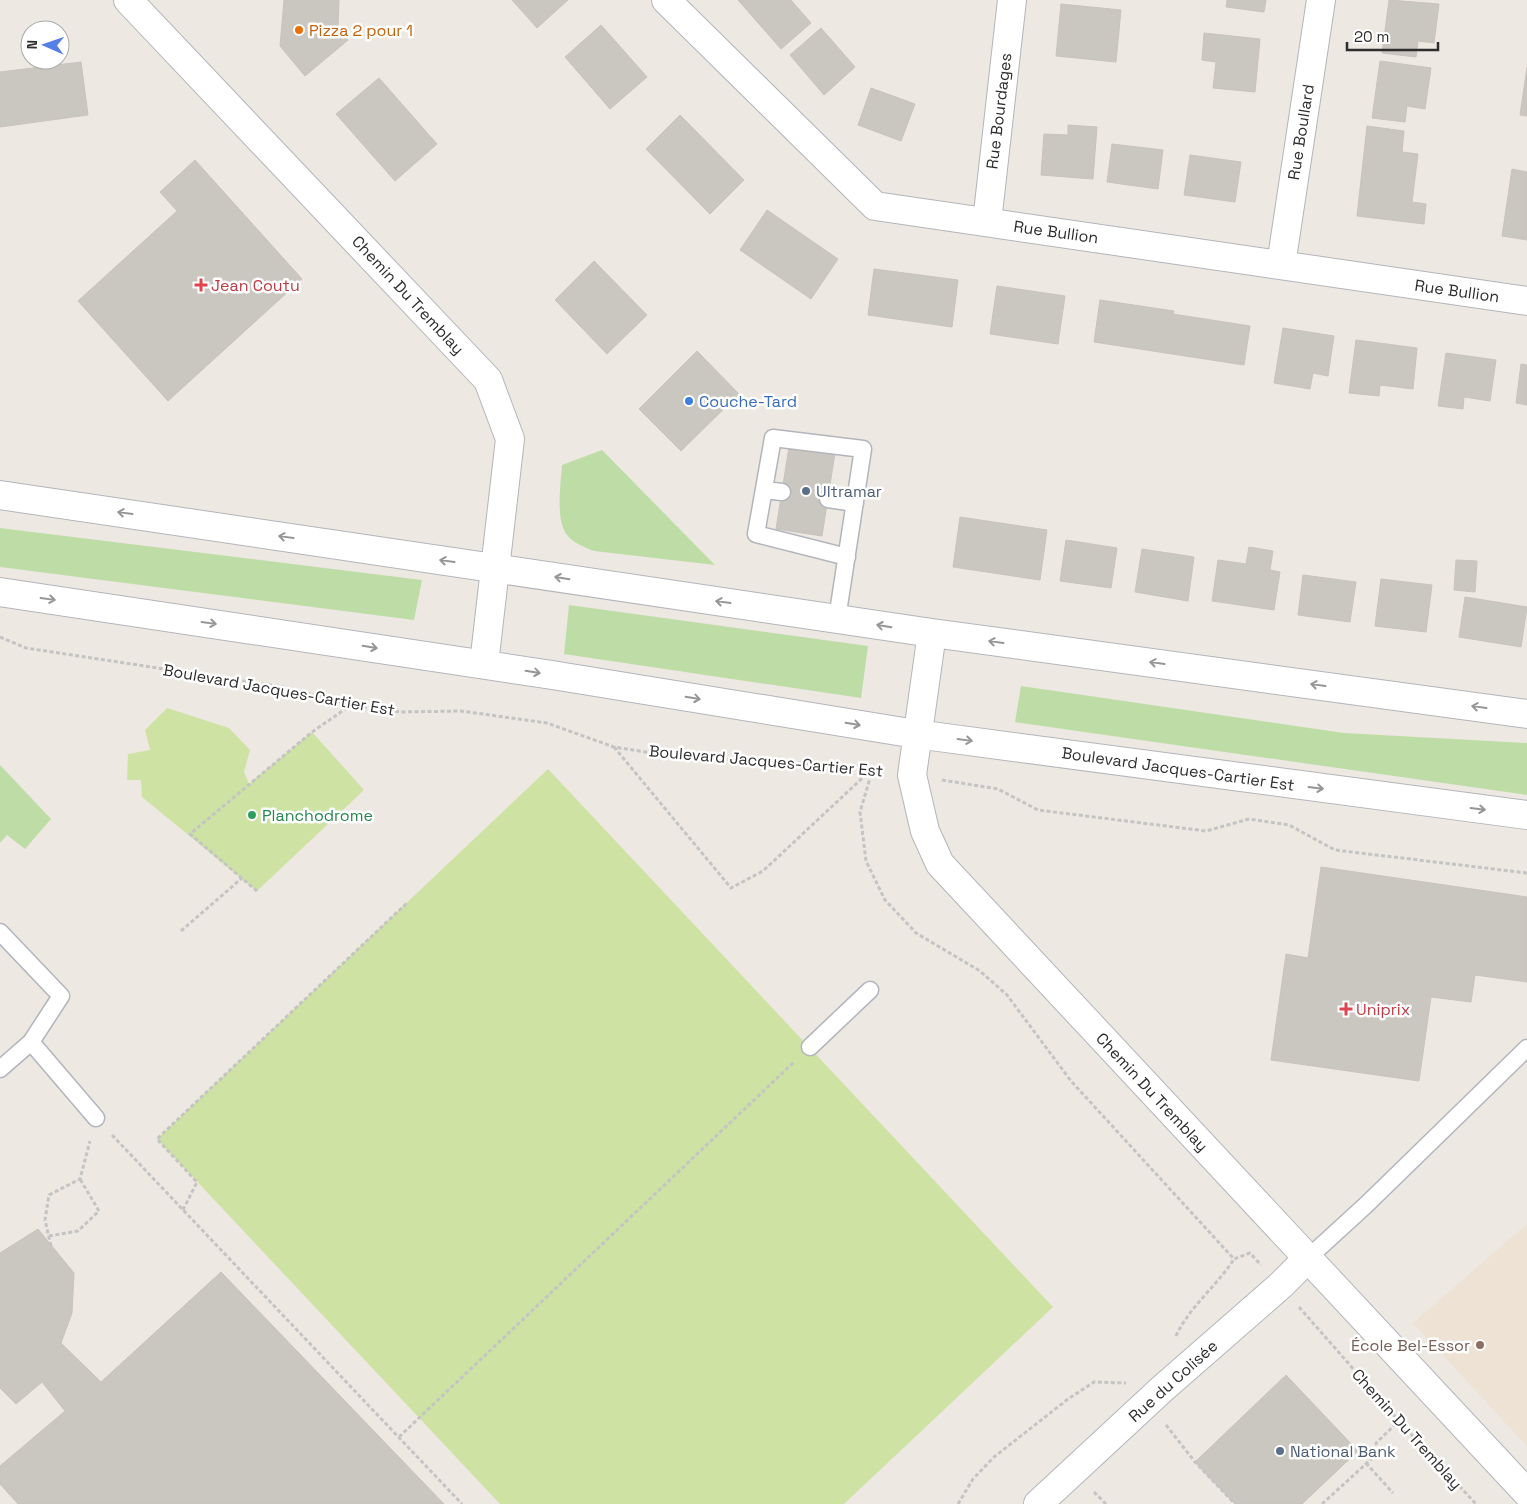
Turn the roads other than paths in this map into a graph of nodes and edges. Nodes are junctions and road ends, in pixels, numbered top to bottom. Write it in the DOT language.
graph roads {
  1 [pos="128,0"];
  2 [pos="666,0"];
  3 [pos="1012,0"];
  4 [pos="1321,0"];
  5 [pos="987,222"];
  6 [pos="1281,265"];
  7 [pos="1527,301"];
  8 [pos="764,490"];
  9 [pos="782,492"];
  10 [pos="0,495"];
  11 [pos="828,499"];
  12 [pos="855,503"];
  13 [pos="847,557"];
  14 [pos="495,568"];
  15 [pos="0,592"];
  16 [pos="837,619"];
  17 [pos="932,633"];
  18 [pos="484,664"];
  19 [pos="1527,714"];
  20 [pos="916,734"];
  21 [pos="1527,816"];
  22 [pos="0,932"];
  23 [pos="870,990"];
  24 [pos="31,1042"];
  25 [pos="810,1047"];
  26 [pos="1527,1048"];
  27 [pos="0,1069"];
  28 [pos="96,1118"];
  29 [pos="1308,1258"];
  30 [pos="1527,1493"];
  31 [pos="1038,1504"];
  1 -- 14 [label="street, Chemin Du Tremblay"];
  2 -- 5 [label="street, Rue Bullion"];
  3 -- 5 [label="street, Rue Bourdages"];
  4 -- 6 [label="street, Rue Boullard"];
  5 -- 6 [label="street, Rue Bullion"];
  6 -- 7 [label="street, Rue Bullion"];
  8 -- 9 [label="lane"];
  8 -- 12 [label="lane"];
  8 -- 13 [label="lane"];
  14 -- 10 [label="street, one-way"];
  11 -- 12 [label="lane"];
  12 -- 13 [label="lane"];
  13 -- 16 [label="lane"];
  16 -- 14 [label="street, one-way"];
  14 -- 18 [label="street, Chemin Du Tremblay"];
  15 -- 18 [label="street, Boulevard Jacques-Cartier Est, one-way"];
  17 -- 16 [label="street, one-way"];
  19 -- 17 [label="street, one-way"];
  17 -- 20 [label="street, Chemin Du Tremblay"];
  18 -- 20 [label="street, Boulevard Jacques-Cartier Est, one-way"];
  20 -- 21 [label="street, Boulevard Jacques-Cartier Est, one-way"];
  20 -- 29 [label="street, Chemin Du Tremblay"];
  22 -- 24 [label="lane"];
  23 -- 25 [label="lane"];
  24 -- 27 [label="lane"];
  24 -- 28 [label="lane"];
  26 -- 29 [label="lane"];
  29 -- 30 [label="street, Chemin Du Tremblay"];
  29 -- 31 [label="street, Rue du Colisée"];
}
